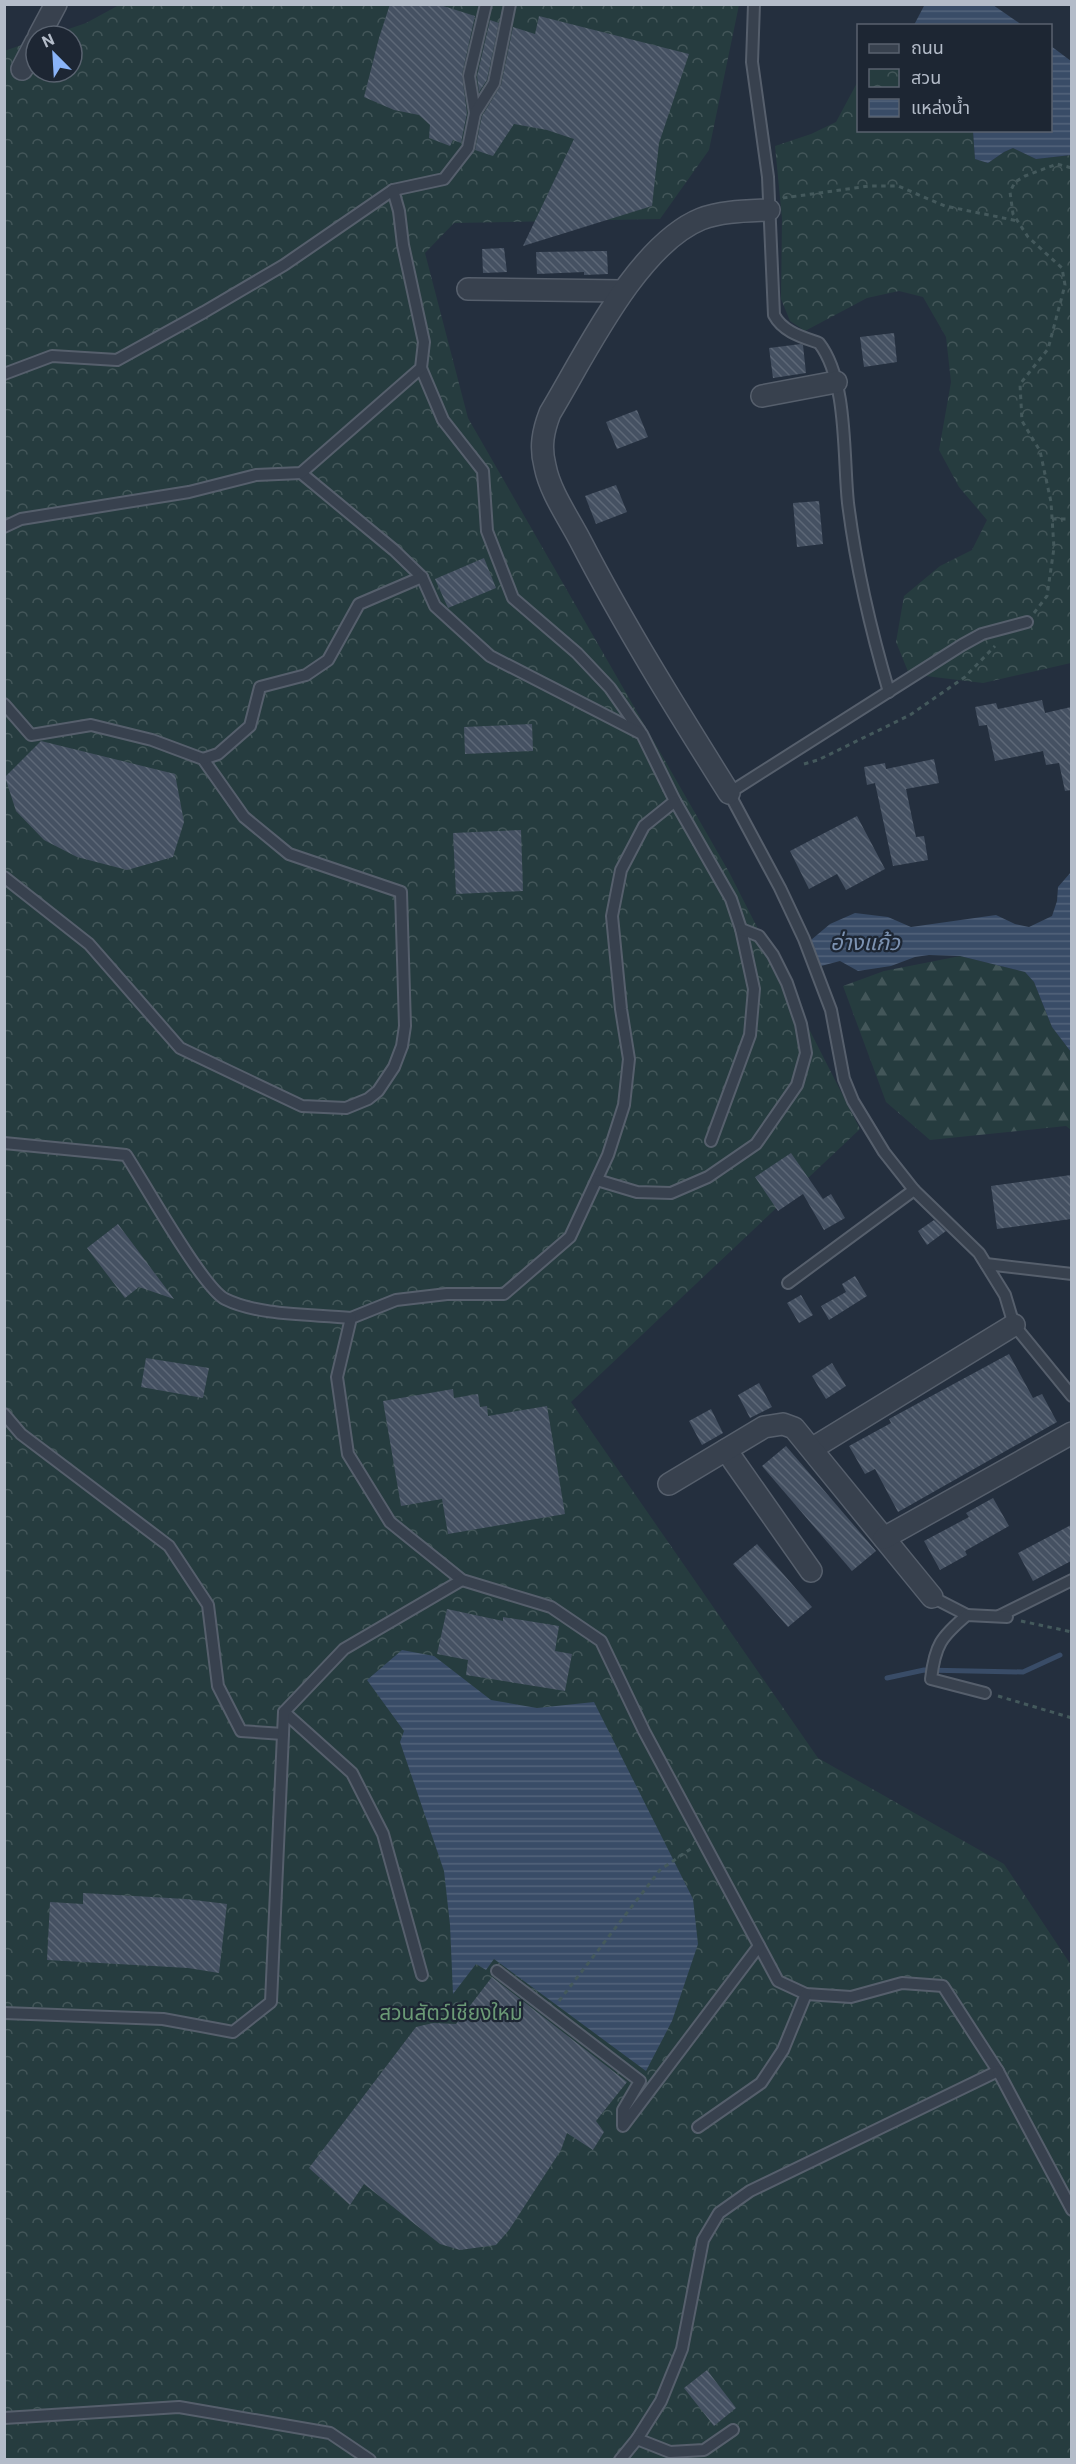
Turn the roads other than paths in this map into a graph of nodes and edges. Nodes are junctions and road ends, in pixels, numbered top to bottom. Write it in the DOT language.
graph roads {
  1 [pos="56,4"];
  2 [pos="486,4"];
  3 [pos="510,4"];
  4 [pos="754,4"];
  5 [pos="45,24"];
  6 [pos="24,65"];
  7 [pos="22,69"];
  8 [pos="475,113"];
  9 [pos="393,190"];
  10 [pos="769,205"];
  11 [pos="468,289"];
  12 [pos="623,291"];
  13 [pos="421,368"];
  14 [pos="4,374"];
  15 [pos="836,382"];
  16 [pos="762,396"];
  17 [pos="301,473"];
  18 [pos="4,527"];
  19 [pos="422,576"];
  20 [pos="1027,622"];
  21 [pos="889,692"];
  22 [pos="4,704"];
  23 [pos="642,734"];
  24 [pos="203,759"];
  25 [pos="729,793"];
  26 [pos="675,801"];
  27 [pos="4,877"];
  28 [pos="741,929"];
  29 [pos="711,1141"];
  30 [pos="4,1143"];
  31 [pos="597,1180"];
  32 [pos="915,1190"];
  33 [pos="986,1264"];
  34 [pos="1071,1274"];
  35 [pos="788,1283"];
  36 [pos="351,1318"];
  37 [pos="1014,1325"];
  38 [pos="1071,1396"];
  39 [pos="4,1414"];
  40 [pos="1071,1433"];
  41 [pos="813,1448"];
  42 [pos="726,1450"];
  43 [pos="669,1484"];
  44 [pos="884,1538"];
  45 [pos="811,1571"];
  46 [pos="462,1580"];
  47 [pos="1071,1580"];
  48 [pos="932,1597"];
  49 [pos="967,1615"];
  50 [pos="985,1693"];
  51 [pos="284,1712"];
  52 [pos="283,1734"];
  53 [pos="759,1946"];
  54 [pos="497,1971"];
  55 [pos="422,1975"];
  56 [pos="806,1994"];
  57 [pos="4,2013"];
  58 [pos="998,2070"];
  59 [pos="698,2127"];
  60 [pos="1071,2210"];
  61 [pos="4,2418"];
  62 [pos="733,2430"];
  63 [pos="637,2439"];
  64 [pos="370,2460"];
  65 [pos="620,2460"];
  1 -- 5 [label="street"];
  2 -- 8 [label="lane"];
  3 -- 8 [label="lane"];
  4 -- 10 [label="lane"];
  6 -- 7 [label="street"];
  8 -- 9 [label="lane"];
  9 -- 13 [label="lane"];
  9 -- 14 [label="lane"];
  10 -- 12 [label="street"];
  10 -- 15 [label="lane"];
  11 -- 12 [label="street"];
  12 -- 25 [label="street"];
  13 -- 17 [label="lane"];
  13 -- 23 [label="lane"];
  15 -- 16 [label="street"];
  15 -- 21 [label="lane"];
  17 -- 18 [label="lane"];
  17 -- 19 [label="lane"];
  19 -- 23 [label="lane"];
  19 -- 24 [label="lane"];
  20 -- 21 [label="lane"];
  21 -- 25 [label="lane"];
  22 -- 24 [label="lane"];
  23 -- 26 [label="lane"];
  24 -- 27 [label="lane"];
  25 -- 32 [label="lane"];
  26 -- 28 [label="lane"];
  26 -- 31 [label="lane"];
  28 -- 29 [label="lane"];
  28 -- 31 [label="lane"];
  30 -- 36 [label="lane"];
  31 -- 36 [label="lane"];
  32 -- 33 [label="lane"];
  32 -- 35 [label="lane"];
  33 -- 34 [label="lane"];
  33 -- 37 [label="lane"];
  36 -- 46 [label="lane"];
  37 -- 38 [label="lane"];
  37 -- 41 [label="street"];
  39 -- 52 [label="lane"];
  40 -- 44 [label="street"];
  41 -- 42 [label="street"];
  41 -- 44 [label="street"];
  42 -- 43 [label="street"];
  42 -- 45 [label="street"];
  44 -- 48 [label="street"];
  46 -- 51 [label="lane"];
  46 -- 53 [label="lane"];
  47 -- 49 [label="lane"];
  48 -- 49 [label="lane"];
  49 -- 50 [label="lane"];
  51 -- 52 [label="lane"];
  51 -- 55 [label="lane"];
  52 -- 57 [label="lane"];
  53 -- 54 [label="lane"];
  53 -- 56 [label="lane"];
  56 -- 58 [label="lane"];
  56 -- 59 [label="lane"];
  58 -- 60 [label="lane"];
  58 -- 63 [label="lane"];
  61 -- 64 [label="lane"];
  62 -- 63 [label="lane"];
  63 -- 65 [label="lane"];
}
